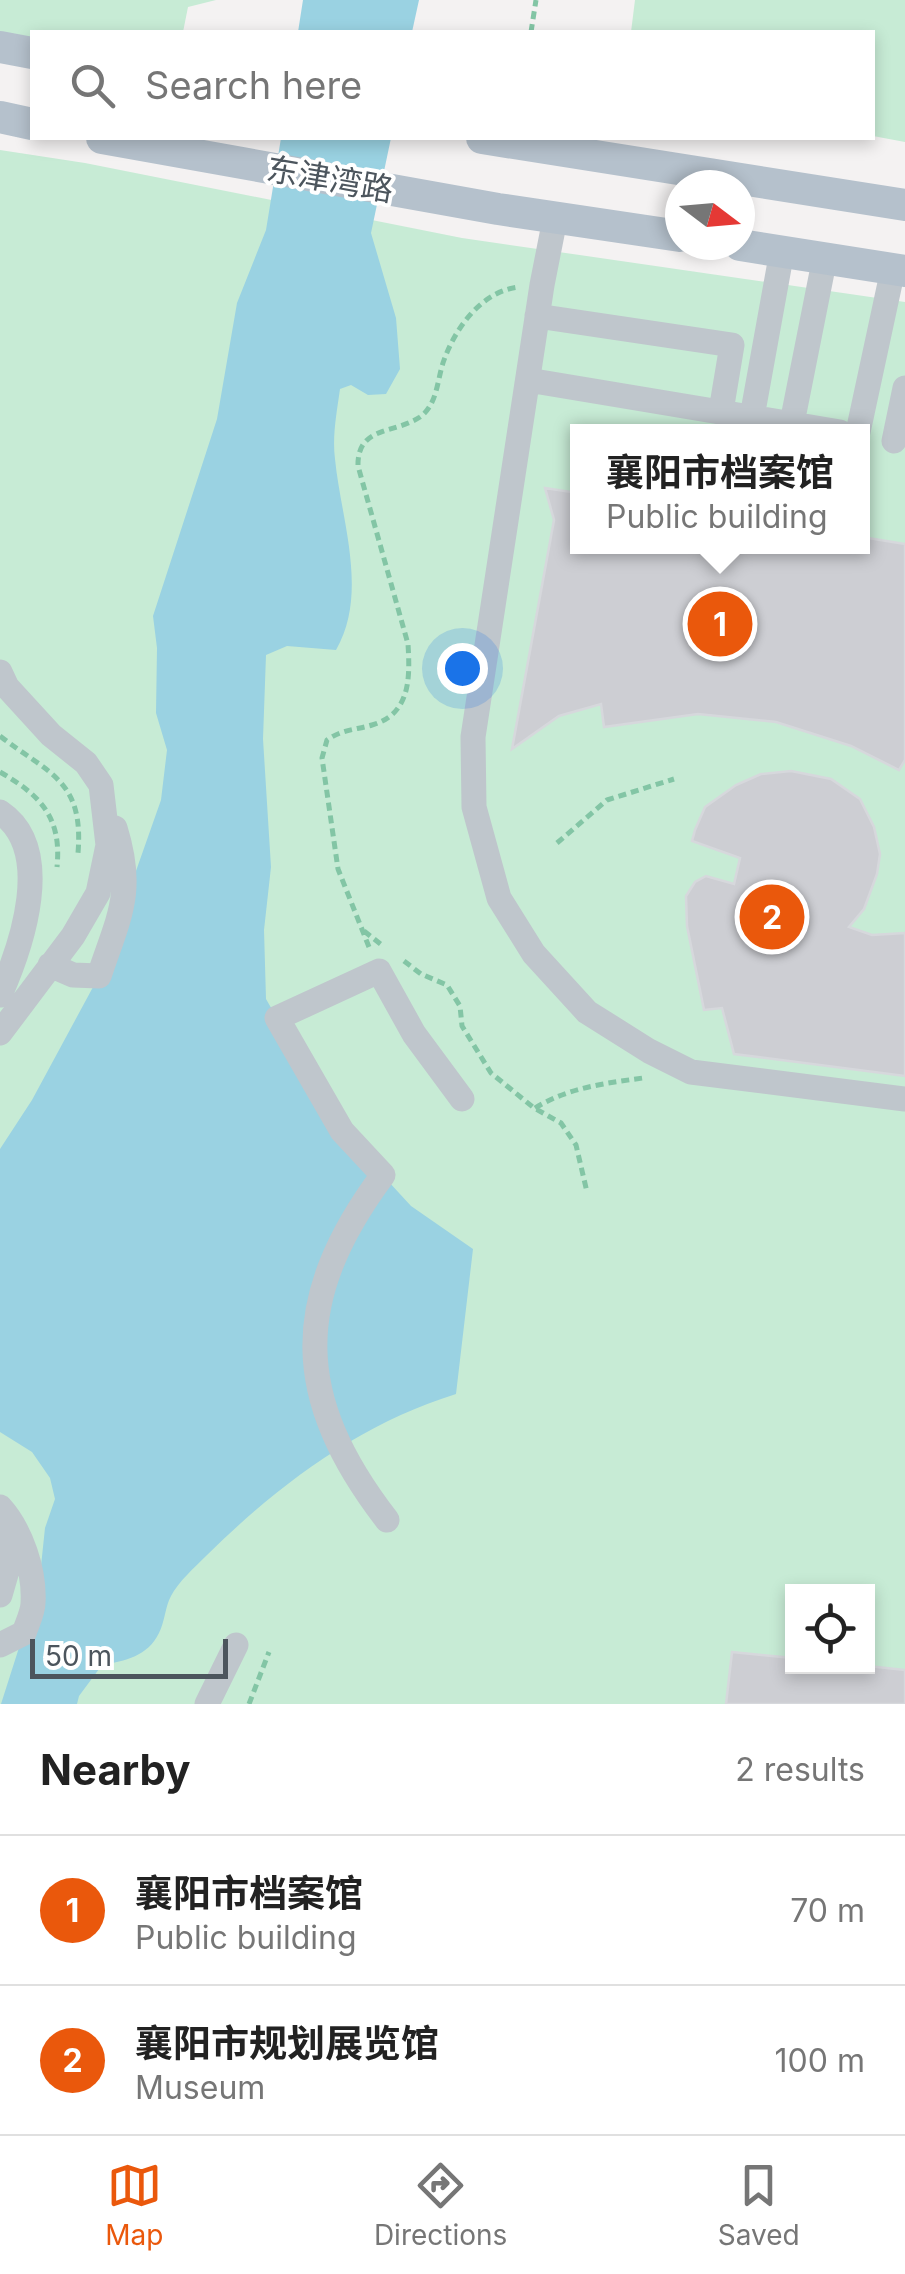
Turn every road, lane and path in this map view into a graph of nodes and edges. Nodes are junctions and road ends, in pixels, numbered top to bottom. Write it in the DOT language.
graph roads {
  1 [pos="536,0"];
  2 [pos="530,30"];
  3 [pos="0,47"];
  4 [pos="30,54"];
  5 [pos="0,118"];
  6 [pos="30,124"];
  7 [pos="114,140"];
  8 [pos="498,140"];
  9 [pos="905,205"];
  10 [pos="556,218"];
  11 [pos="665,234"];
  12 [pos="755,247"];
  13 [pos="782,251"];
  14 [pos="825,257"];
  15 [pos="899,270"];
  16 [pos="542,285"];
  17 [pos="538,316"];
  18 [pos="528,380"];
  19 [pos="905,388"];
  20 [pos="721,412"];
  21 [pos="752,416"];
  22 [pos="792,424"];
  23 [pos="862,424"];
  24 [pos="870,435"];
  25 [pos="900,442"];
  26 [pos="0,672"];
  27 [pos="674,779"];
  28 [pos="102,785"];
  29 [pos="0,812"];
  30 [pos="557,843"];
  31 [pos="362,929"];
  32 [pos="50,965"];
  33 [pos="379,971"];
  34 [pos="0,994"];
  35 [pos="0,1033"];
  36 [pos="691,1072"];
  37 [pos="462,1099"];
  38 [pos="905,1099"];
  39 [pos="534,1108"];
  40 [pos="587,1192"];
  41 [pos="5,1513"];
  42 [pos="387,1520"];
  43 [pos="0,1595"];
  44 [pos="0,1646"];
  45 [pos="236,1646"];
  46 [pos="270,1652"];
  47 [pos="207,1704"];
  48 [pos="249,1704"];
  1 -- 2 [label="path"];
  3 -- 4 [label="main road"];
  5 -- 6 [label="main road"];
  7 -- 10 [label="main road, 东津湾路"];
  8 -- 9 [label="main road"];
  10 -- 11 [label="main road, 东津湾路"];
  10 -- 16 [label="street"];
  12 -- 13 [label="main road"];
  13 -- 14 [label="main road"];
  13 -- 21 [label="street"];
  14 -- 15 [label="main road"];
  14 -- 22 [label="street"];
  15 -- 23 [label="street"];
  16 -- 17 [label="street"];
  16 -- 31 [label="path"];
  17 -- 18 [label="street"];
  17 -- 20 [label="street"];
  18 -- 20 [label="street"];
  18 -- 36 [label="street"];
  19 -- 25 [label="street"];
  20 -- 21 [label="street"];
  21 -- 22 [label="street"];
  24 -- 25 [label="street"];
  26 -- 28 [label="street"];
  27 -- 30 [label="path"];
  28 -- 32 [label="street"];
  28 -- 32 [label="street"];
  29 -- 34 [label="street"];
  31 -- 33 [label="path"];
  31 -- 39 [label="path"];
  32 -- 35 [label="street"];
  33 -- 37 [label="street"];
  33 -- 42 [label="street"];
  36 -- 38 [label="street"];
  36 -- 39 [label="path"];
  39 -- 40 [label="path"];
  41 -- 43 [label="street"];
  41 -- 44 [label="street"];
  45 -- 47 [label="street"];
  46 -- 48 [label="path"];
}
